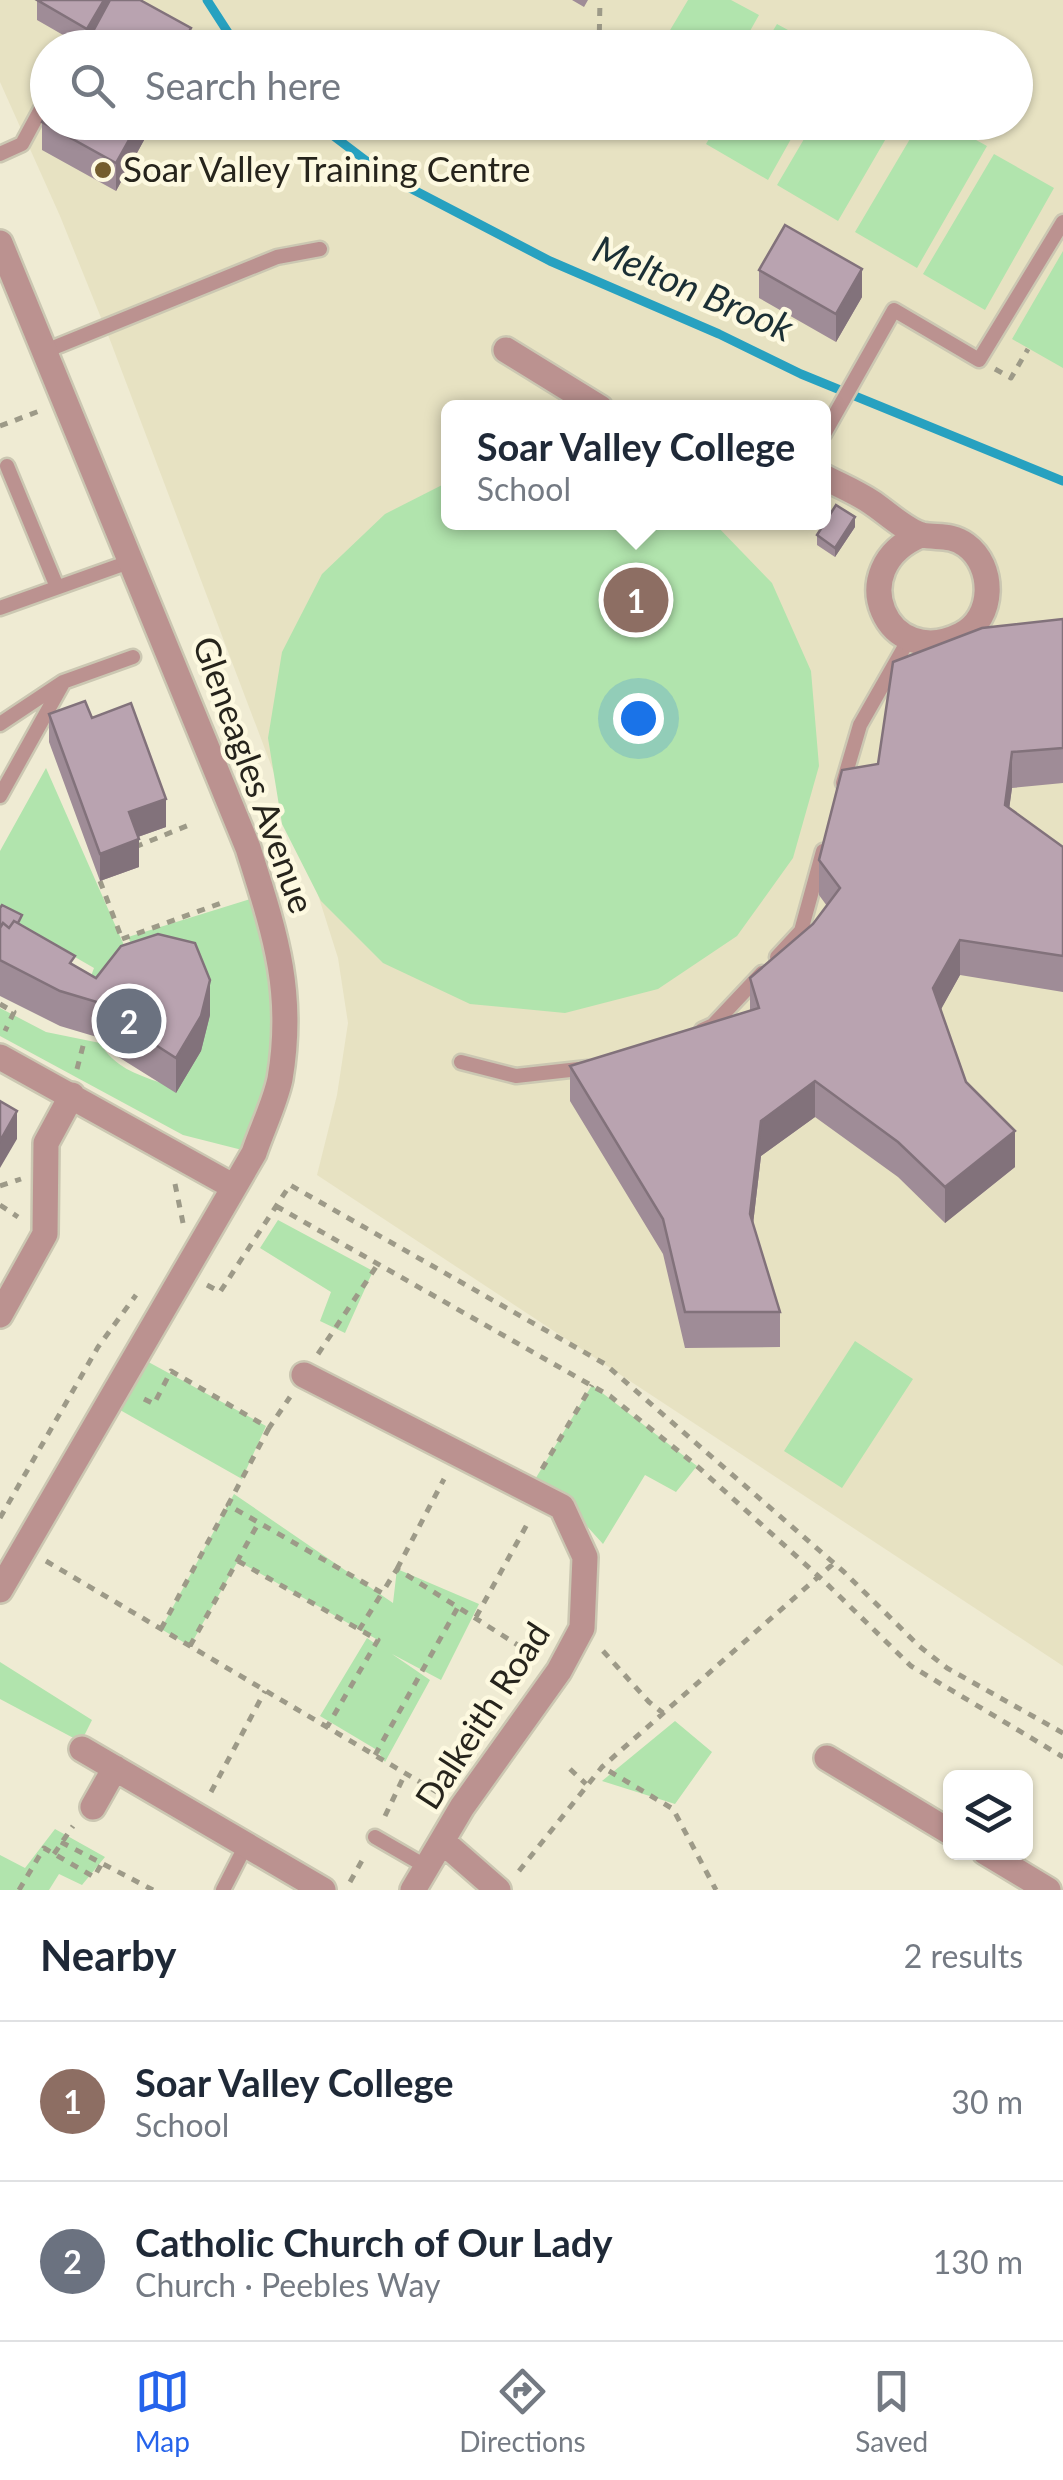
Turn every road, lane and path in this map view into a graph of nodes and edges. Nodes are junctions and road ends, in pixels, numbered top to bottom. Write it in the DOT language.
graph roads {
  1 [pos="600,0"];
  2 [pos="599,30"];
  3 [pos="30,129"];
  4 [pos="0,154"];
  5 [pos="1063,222"];
  6 [pos="0,243"];
  7 [pos="320,248"];
  8 [pos="1028,348"];
  9 [pos="506,350"];
  10 [pos="43,352"];
  11 [pos="978,360"];
  12 [pos="587,400"];
  13 [pos="63,401"];
  14 [pos="831,421"];
  15 [pos="0,426"];
  16 [pos="7,466"];
  17 [pos="831,481"];
  18 [pos="921,535"];
  19 [pos="132,561"];
  20 [pos="57,587"];
  21 [pos="0,608"];
  22 [pos="909,639"];
  23 [pos="133,656"];
  24 [pos="63,682"];
  25 [pos="0,724"];
  26 [pos="840,793"];
  27 [pos="0,796"];
  28 [pos="194,823"];
  29 [pos="825,844"];
  30 [pos="132,848"];
  31 [pos="100,881"];
  32 [pos="224,902"];
  33 [pos="122,939"];
  34 [pos="128,951"];
  35 [pos="0,1004"];
  36 [pos="679,1040"];
  37 [pos="0,1042"];
  38 [pos="0,1058"];
  39 [pos="461,1062"];
  40 [pos="609,1065"];
  41 [pos="72,1094"];
  42 [pos="290,1185"];
  43 [pos="234,1186"];
  44 [pos="276,1206"];
  45 [pos="378,1264"];
  46 [pos="7,1284"];
  47 [pos="140,1289"];
  48 [pos="0,1315"];
  49 [pos="304,1375"];
  50 [pos="120,1385"];
  51 [pos="592,1386"];
  52 [pos="269,1428"];
  53 [pos="457,1453"];
  54 [pos="535,1494"];
  55 [pos="228,1505"];
  56 [pos="0,1518"];
  57 [pos="259,1522"];
  58 [pos="25,1548"];
  59 [pos="238,1561"];
  60 [pos="834,1563"];
  61 [pos="397,1570"];
  62 [pos="820,1577"];
  63 [pos="0,1590"];
  64 [pos="382,1593"];
  65 [pos="458,1606"];
  66 [pos="476,1617"];
  67 [pos="582,1628"];
  68 [pos="160,1629"];
  69 [pos="359,1630"];
  70 [pos="190,1646"];
  71 [pos="558,1671"];
  72 [pos="265,1691"];
  73 [pos="663,1713"];
  74 [pos="326,1727"];
  75 [pos="1063,1733"];
  76 [pos="82,1748"];
  77 [pos="375,1756"];
  78 [pos="826,1758"];
  79 [pos="1063,1758"];
  80 [pos="116,1768"];
  81 [pos="570,1769"];
  82 [pos="608,1771"];
  83 [pos="586,1784"];
  84 [pos="93,1806"];
  85 [pos="462,1807"];
  86 [pos="197,1816"];
  87 [pos="943,1828"];
  88 [pos="374,1837"];
  89 [pos="442,1841"];
  90 [pos="61,1842"];
  91 [pos="246,1845"];
  92 [pos="998,1860"];
  93 [pos="102,1863"];
  94 [pos="427,1866"];
  95 [pos="507,1882"];
  96 [pos="19,1890"];
  97 [pos="153,1890"];
  98 [pos="224,1890"];
  99 [pos="323,1890"];
  100 [pos="413,1890"];
  101 [pos="716,1890"];
  102 [pos="1048,1890"];
  1 -- 2 [label="path"];
  3 -- 4 [label="lane"];
  5 -- 11 [label="lane"];
  6 -- 10 [label="street, Gleneagles Avenue"];
  7 -- 10 [label="lane"];
  8 -- 11 [label="path"];
  9 -- 12 [label="street"];
  10 -- 13 [label="street, Gleneagles Avenue"];
  11 -- 14 [label="lane"];
  13 -- 15 [label="path"];
  13 -- 19 [label="street, Gleneagles Avenue"];
  16 -- 20 [label="lane"];
  17 -- 18 [label="street"];
  18 -- 22 [label="street"];
  18 -- 22 [label="street"];
  19 -- 20 [label="lane"];
  19 -- 43 [label="street, Gleneagles Avenue"];
  20 -- 21 [label="lane"];
  22 -- 26 [label="lane"];
  23 -- 24 [label="lane"];
  24 -- 25 [label="lane"];
  24 -- 27 [label="lane"];
  28 -- 30 [label="path"];
  29 -- 36 [label="lane"];
  31 -- 33 [label="path"];
  32 -- 33 [label="path"];
  33 -- 34 [label="path"];
  35 -- 37 [label="path"];
  38 -- 41 [label="street"];
  39 -- 40 [label="lane"];
  41 -- 43 [label="street"];
  41 -- 46 [label="street"];
  42 -- 60 [label="path"];
  43 -- 50 [label="street, Gleneagles Avenue"];
  44 -- 45 [label="path"];
  45 -- 49 [label="path"];
  45 -- 51 [label="path"];
  46 -- 48 [label="street"];
  47 -- 56 [label="path"];
  49 -- 52 [label="path"];
  49 -- 53 [label="street, Dalkeith Road"];
  50 -- 52 [label="path"];
  50 -- 58 [label="street, Gleneagles Avenue"];
  51 -- 54 [label="path"];
  51 -- 62 [label="path"];
  52 -- 55 [label="path"];
  53 -- 54 [label="street, Dalkeith Road"];
  53 -- 61 [label="path"];
  54 -- 66 [label="path"];
  54 -- 67 [label="street, Dalkeith Road"];
  55 -- 57 [label="path"];
  55 -- 68 [label="path"];
  57 -- 59 [label="path"];
  57 -- 64 [label="path"];
  58 -- 63 [label="street, Gleneagles Avenue"];
  58 -- 68 [label="path"];
  59 -- 69 [label="path"];
  59 -- 70 [label="path"];
  60 -- 62 [label="path"];
  60 -- 75 [label="path"];
  61 -- 64 [label="path"];
  61 -- 65 [label="path"];
  62 -- 73 [label="path"];
  62 -- 79 [label="path"];
  64 -- 69 [label="path"];
  65 -- 66 [label="path"];
  65 -- 77 [label="path"];
  66 -- 71 [label="path"];
  67 -- 71 [label="street, Dalkeith Road"];
  67 -- 73 [label="path"];
  68 -- 70 [label="path"];
  69 -- 74 [label="path"];
  70 -- 72 [label="path"];
  71 -- 85 [label="street, Dalkeith Road"];
  72 -- 74 [label="path"];
  72 -- 86 [label="path"];
  73 -- 83 [label="path"];
  74 -- 77 [label="path"];
  76 -- 80 [label="street"];
  77 -- 85 [label="path"];
  78 -- 87 [label="street"];
  80 -- 84 [label="street"];
  80 -- 86 [label="street"];
  81 -- 83 [label="path"];
  82 -- 101 [label="path"];
  83 -- 95 [label="path"];
  85 -- 89 [label="street, Dalkeith Road"];
  86 -- 91 [label="street"];
  88 -- 94 [label="lane"];
  89 -- 94 [label="street, Dalkeith Road"];
  89 -- 95 [label="street"];
  90 -- 93 [label="path"];
  91 -- 98 [label="lane"];
  91 -- 99 [label="street"];
  92 -- 102 [label="street"];
  93 -- 96 [label="path"];
  93 -- 97 [label="path"];
  94 -- 100 [label="street, Dalkeith Road"];
}
